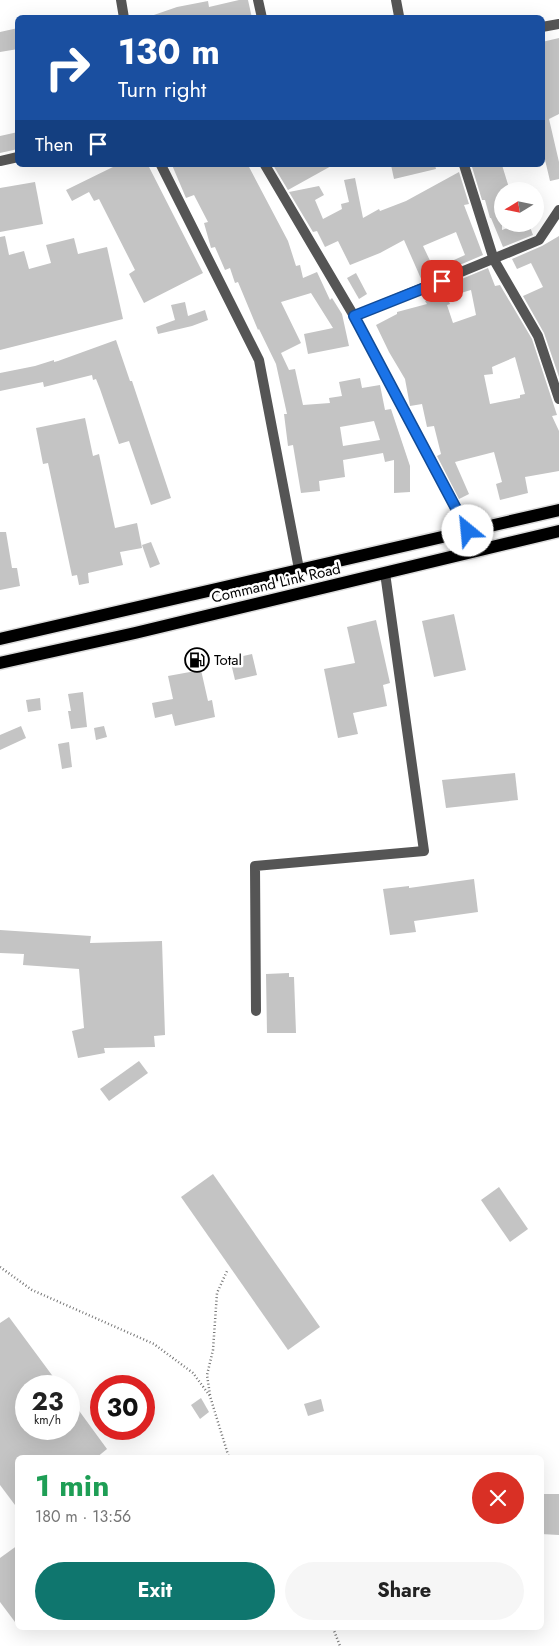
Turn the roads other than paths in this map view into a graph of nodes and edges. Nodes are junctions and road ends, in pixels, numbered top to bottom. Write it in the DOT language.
graph roads {
  1 [pos="121,0"];
  2 [pos="258,0"];
  3 [pos="396,0"];
  4 [pos="124,15"];
  5 [pos="261,15"];
  6 [pos="399,15"];
  7 [pos="559,24"];
  8 [pos="545,26"];
  9 [pos="15,158"];
  10 [pos="0,161"];
  11 [pos="162,167"];
  12 [pos="266,167"];
  13 [pos="465,167"];
  14 [pos="559,210"];
  15 [pos="494,260"];
  16 [pos="354,316"];
  17 [pos="559,399"];
  18 [pos="559,510"];
  19 [pos="468,531"];
  20 [pos="559,531"];
  21 [pos="299,569"];
  22 [pos="385,574"];
  23 [pos="0,639"];
  24 [pos="0,663"];
  25 [pos="256,1011"];
  1 -- 4 [label="street"];
  2 -- 5 [label="street"];
  3 -- 6 [label="street"];
  7 -- 8 [label="street"];
  9 -- 10 [label="street"];
  11 -- 21 [label="street"];
  12 -- 16 [label="street"];
  13 -- 15 [label="street"];
  14 -- 15 [label="street"];
  15 -- 16 [label="street"];
  15 -- 17 [label="street"];
  16 -- 19 [label="street"];
  18 -- 19 [label="main road, Command Link Road"];
  19 -- 21 [label="main road, Command Link Road"];
  20 -- 22 [label="main road, Command Link Road"];
  21 -- 23 [label="main road, Command Link Road"];
  22 -- 24 [label="main road, Command Link Road"];
  22 -- 25 [label="street"];
}
